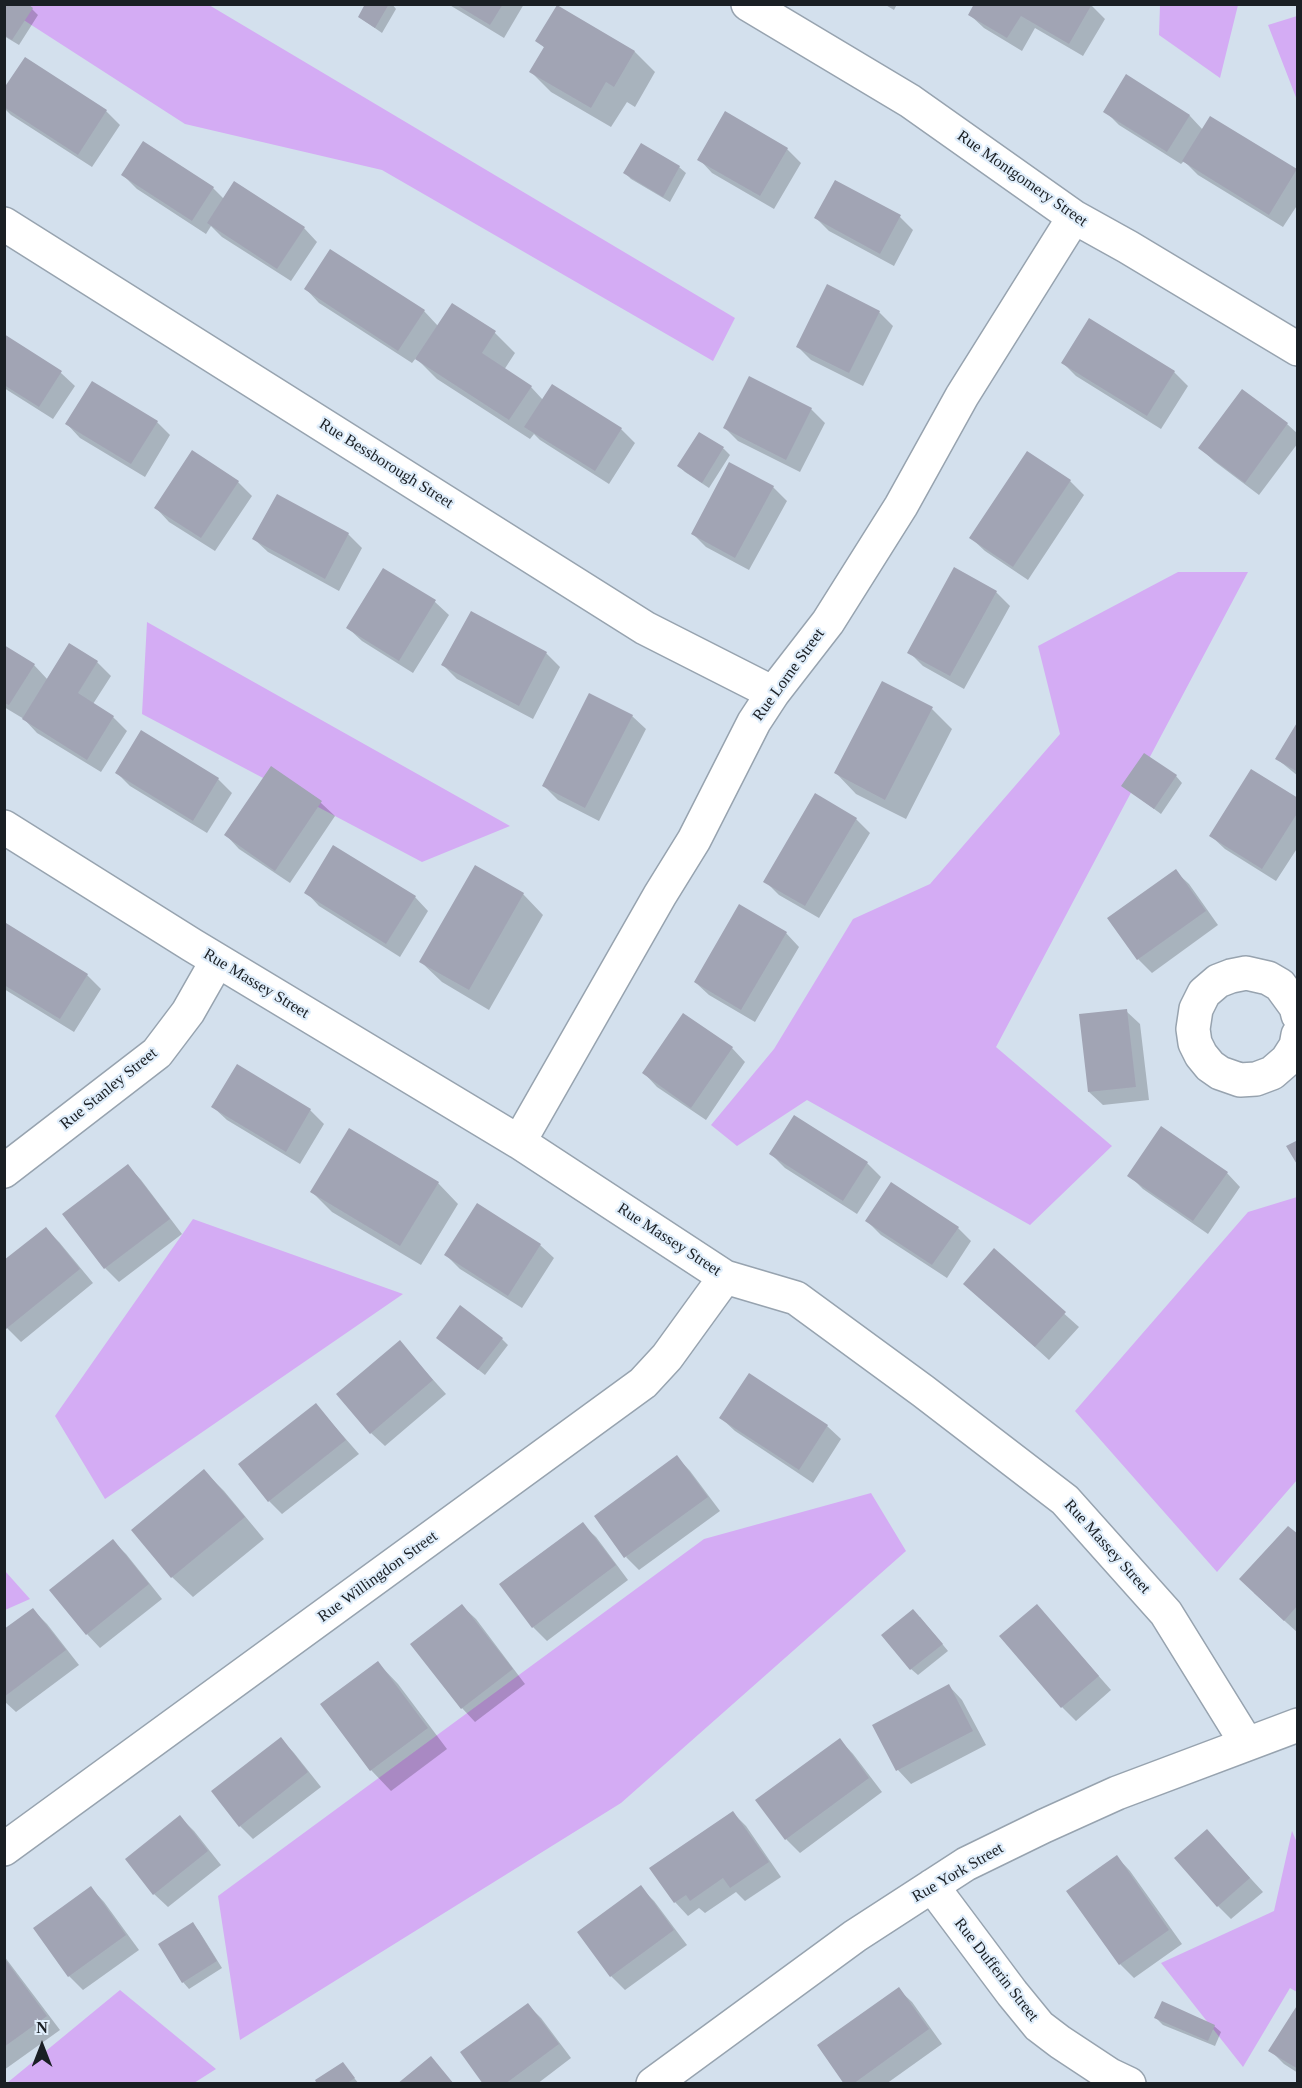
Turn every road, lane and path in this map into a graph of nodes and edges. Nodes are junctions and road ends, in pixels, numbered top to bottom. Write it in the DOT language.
graph roads {
  1 [pos="748,4"];
  2 [pos="1074,217"];
  3 [pos="4,224"];
  4 [pos="1298,349"];
  5 [pos="773,693"];
  6 [pos="4,827"];
  7 [pos="216,961"];
  8 [pos="1289,974"];
  9 [pos="1298,1016"];
  10 [pos="1298,1035"];
  11 [pos="519,1142"];
  12 [pos="4,1171"];
  13 [pos="725,1277"];
  14 [pos="1298,1725"];
  15 [pos="1247,1744"];
  16 [pos="4,1849"];
  17 [pos="932,1886"];
  18 [pos="653,2084"];
  19 [pos="1129,2084"];
  1 -- 2 [label="street, Rue Montgomery Street"];
  2 -- 4 [label="street, Rue Montgomery Street"];
  2 -- 5 [label="street, Rue Lorne Street"];
  3 -- 5 [label="street, Rue Bessborough Street"];
  5 -- 11 [label="street, Rue Lorne Street"];
  6 -- 7 [label="street, Rue Massey Street"];
  7 -- 11 [label="street, Rue Massey Street"];
  7 -- 12 [label="street, Rue Stanley Street"];
  8 -- 9 [label="street"];
  8 -- 10 [label="street"];
  11 -- 13 [label="street, Rue Massey Street"];
  13 -- 15 [label="street, Rue Massey Street"];
  13 -- 16 [label="street, Rue Willingdon Street"];
  14 -- 15 [label="street, Rue York Street"];
  15 -- 17 [label="street, Rue York Street"];
  17 -- 18 [label="street, Rue York Street"];
  17 -- 19 [label="street, Rue Dufferin Street"];
}
